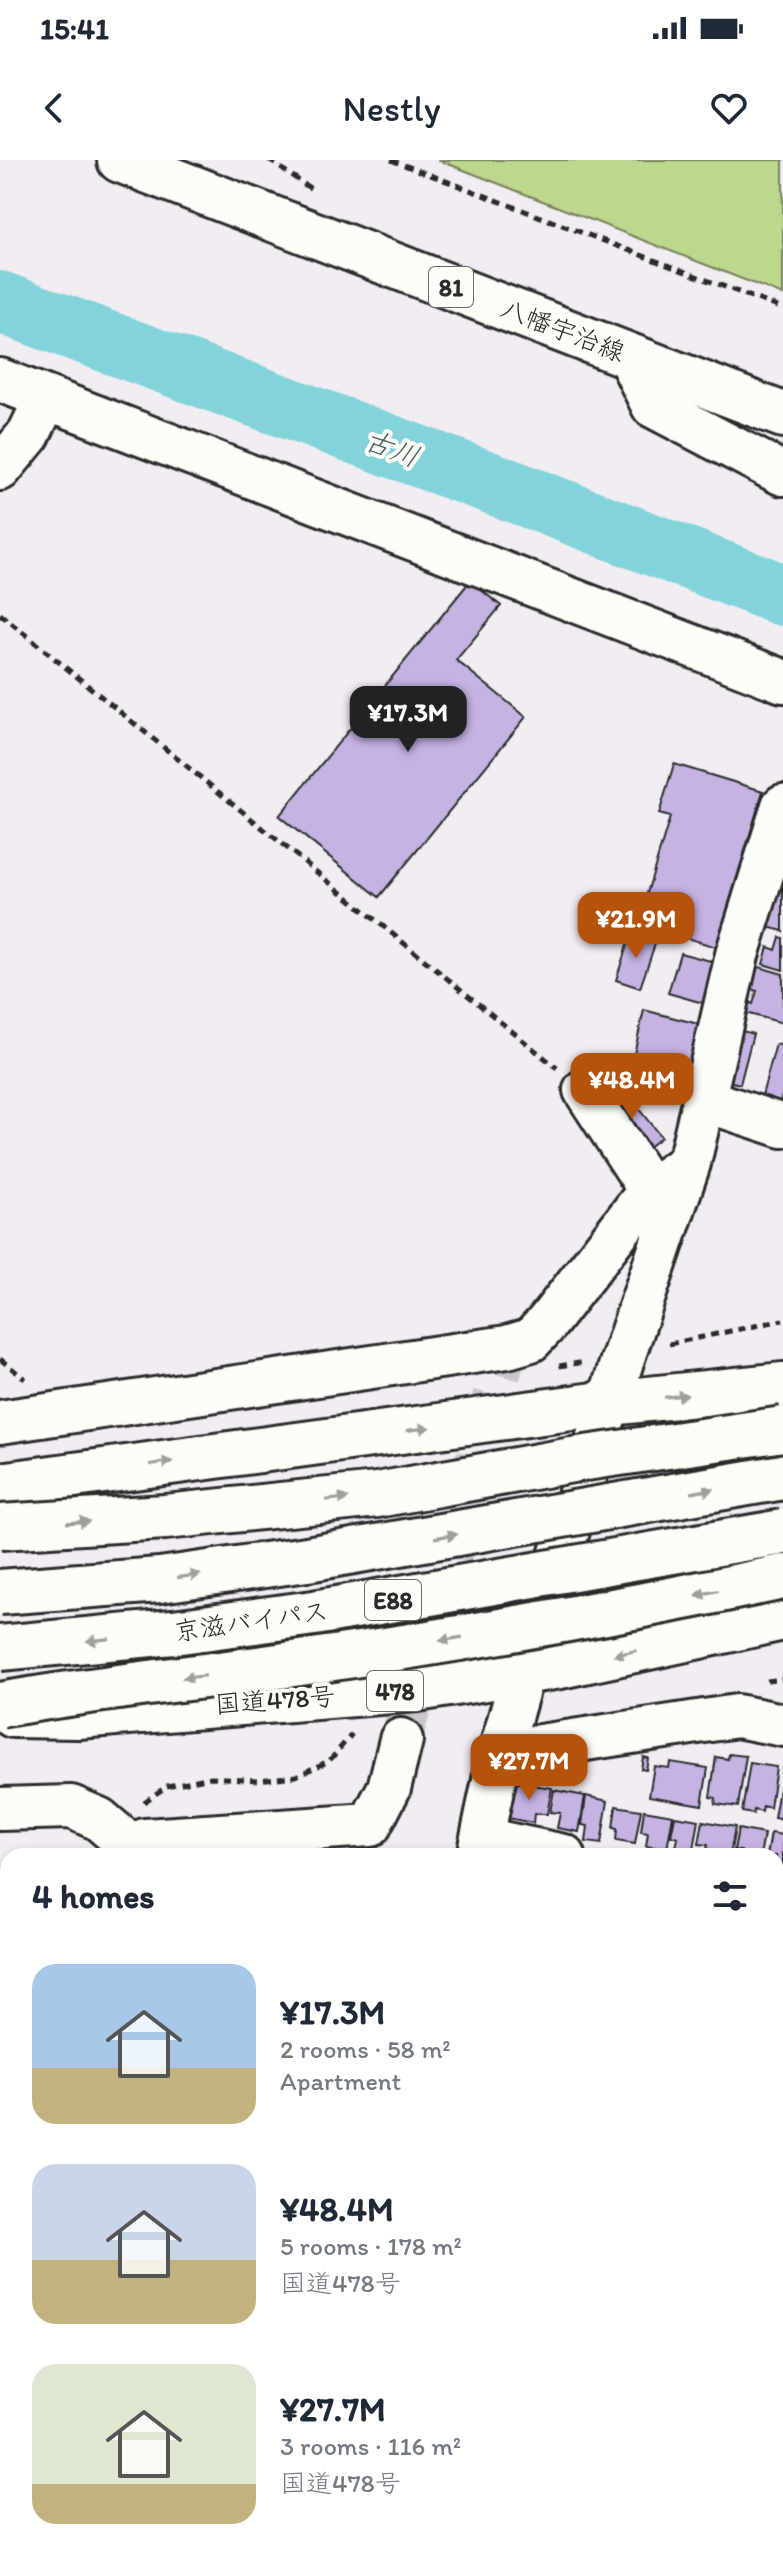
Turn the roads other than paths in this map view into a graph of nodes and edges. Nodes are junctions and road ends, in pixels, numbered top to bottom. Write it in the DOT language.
graph roads {
  1 [pos="120,160"];
  2 [pos="628,355"];
  3 [pos="0,380"];
  4 [pos="0,391"];
  5 [pos="39,413"];
  6 [pos="783,415"];
  7 [pos="141,434"];
  8 [pos="0,469"];
  9 [pos="783,474"];
  10 [pos="783,681"];
  11 [pos="782,813"];
  12 [pos="585,1090"];
  13 [pos="704,1100"];
  14 [pos="783,1126"];
  15 [pos="689,1163"];
  16 [pos="650,1190"];
  17 [pos="783,1385"];
  18 [pos="609,1403"];
  19 [pos="0,1422"];
  20 [pos="783,1429"];
  21 [pos="783,1477"];
  22 [pos="0,1485"];
  23 [pos="0,1527"];
  24 [pos="783,1532"];
  25 [pos="783,1577"];
  26 [pos="0,1592"];
  27 [pos="783,1618"];
  28 [pos="0,1648"];
  29 [pos="523,1672"];
  30 [pos="0,1705"];
  31 [pos="0,1714"];
  32 [pos="783,1725"];
  33 [pos="401,1740"];
  34 [pos="500,1752"];
  35 [pos="0,1809"];
  36 [pos="288,1843"];
  37 [pos="127,1848"];
  38 [pos="136,1848"];
  39 [pos="480,1848"];
  1 -- 2 [label="main road, 八幡宇治線 / 81"];
  2 -- 6 [label="main road, 八幡宇治線 / 81"];
  2 -- 9 [label="street"];
  3 -- 7 [label="street"];
  4 -- 5 [label="street"];
  5 -- 7 [label="street"];
  5 -- 8 [label="street"];
  7 -- 10 [label="street"];
  11 -- 13 [label="street"];
  12 -- 16 [label="street"];
  13 -- 14 [label="street"];
  13 -- 15 [label="street"];
  15 -- 16 [label="street"];
  15 -- 18 [label="street"];
  16 -- 19 [label="street"];
  18 -- 17 [label="main road, one-way"];
  22 -- 18 [label="main road, one-way"];
  18 -- 29 [label="street"];
  23 -- 20 [label="main road, one-way, bridge"];
  26 -- 21 [label="main road, 京滋バイパス / E88, one-way, bridge"];
  24 -- 28 [label="main road, 京滋バイパス / E88, one-way, bridge"];
  25 -- 30 [label="main road, one-way, bridge"];
  27 -- 29 [label="main road, 国道478号 / 478, one-way"];
  29 -- 31 [label="main road, 国道478号 / 478"];
  29 -- 34 [label="street"];
  32 -- 34 [label="street"];
  33 -- 36 [label="street"];
  34 -- 39 [label="street"];
  35 -- 37 [label="street"];
  36 -- 38 [label="street"];
}
